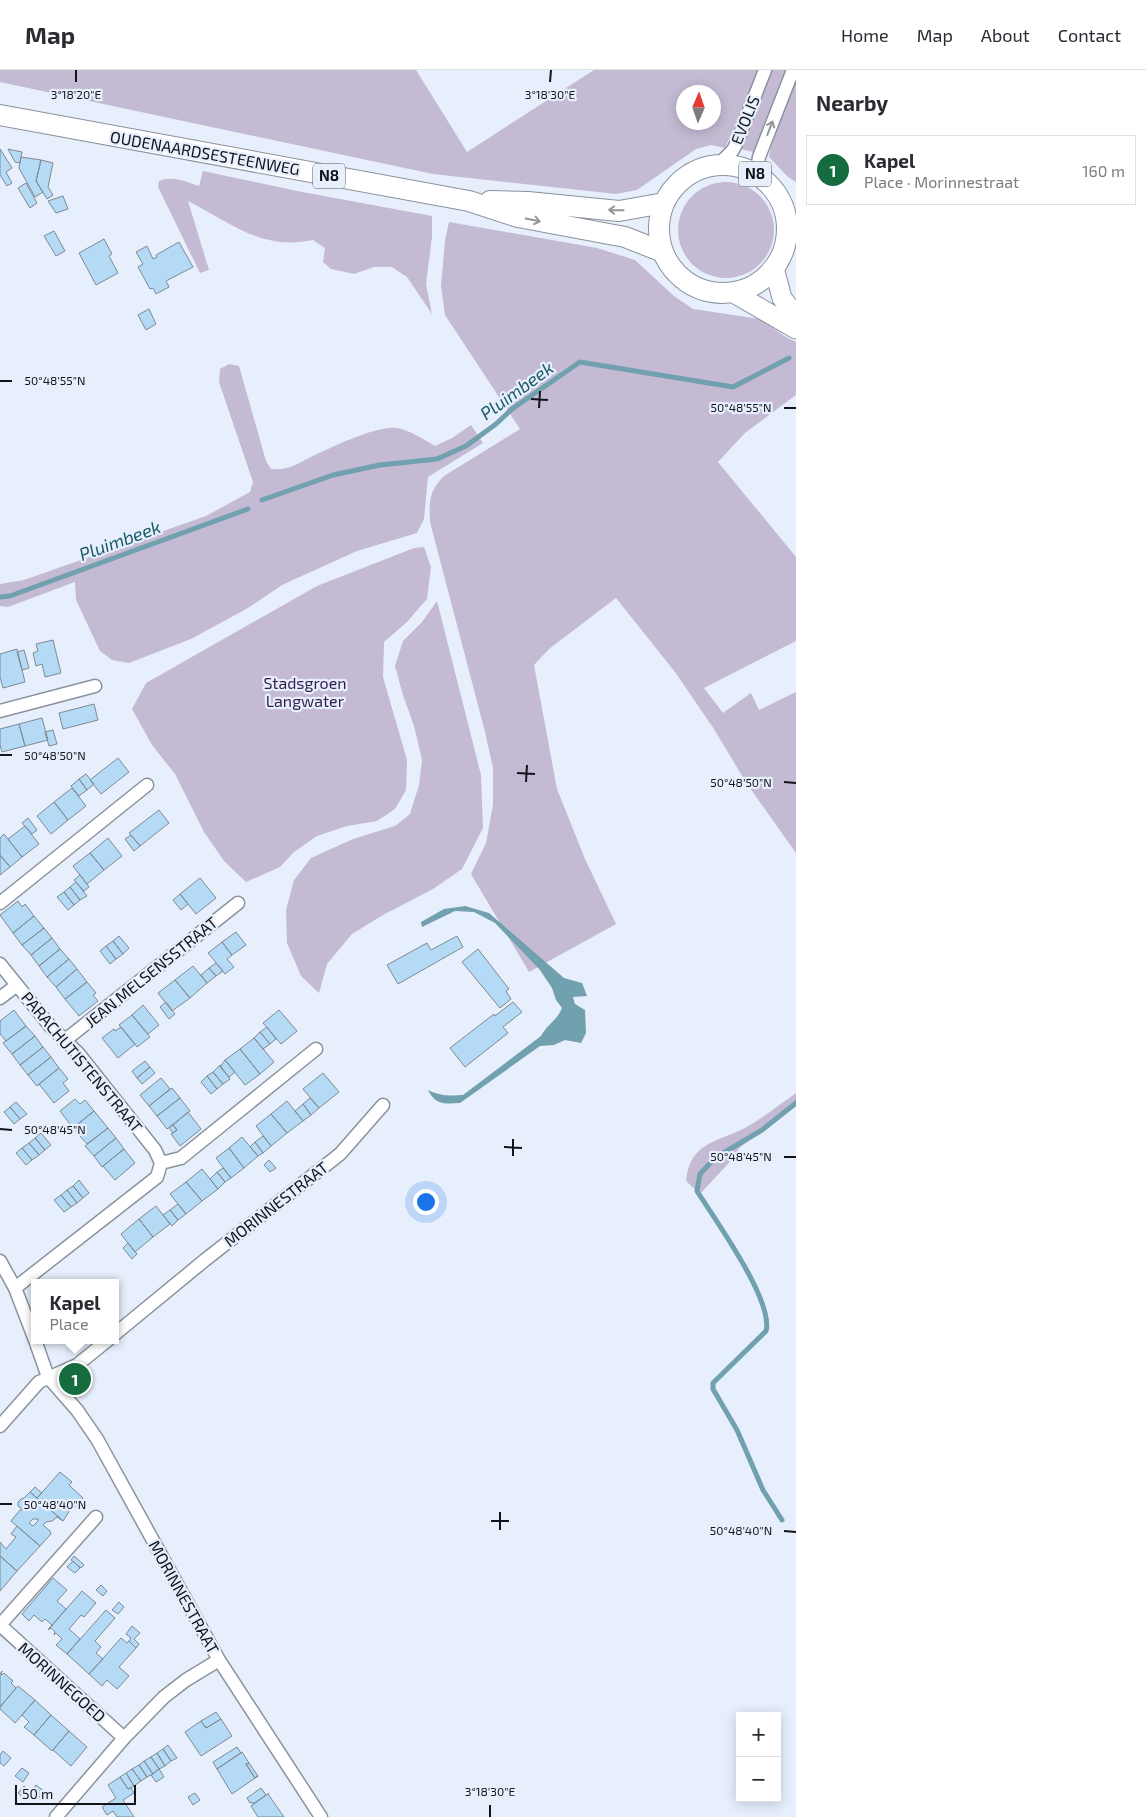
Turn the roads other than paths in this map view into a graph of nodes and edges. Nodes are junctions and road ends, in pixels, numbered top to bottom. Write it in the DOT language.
graph roads {
  1 [pos="765,70"];
  2 [pos="793,70"];
  3 [pos="0,115"];
  4 [pos="718,165"];
  5 [pos="756,174"];
  6 [pos="776,192"];
  7 [pos="796,200"];
  8 [pos="470,201"];
  9 [pos="664,203"];
  10 [pos="790,247"];
  11 [pos="663,252"];
  12 [pos="774,268"];
  13 [pos="732,292"];
  14 [pos="796,316"];
  15 [pos="796,329"];
  16 [pos="95,686"];
  17 [pos="0,711"];
  18 [pos="147,785"];
  19 [pos="238,902"];
  20 [pos="0,903"];
  21 [pos="0,964"];
  22 [pos="17,985"];
  23 [pos="0,998"];
  24 [pos="64,1041"];
  25 [pos="316,1049"];
  26 [pos="383,1105"];
  27 [pos="161,1163"];
  28 [pos="0,1261"];
  29 [pos="15,1288"];
  30 [pos="31,1330"];
  31 [pos="119,1331"];
  32 [pos="36,1344"];
  33 [pos="103,1344"];
  34 [pos="48,1377"];
  35 [pos="0,1426"];
  36 [pos="96,1517"];
  37 [pos="0,1625"];
  38 [pos="218,1660"];
  39 [pos="124,1738"];
  40 [pos="62,1814"];
  41 [pos="321,1817"];
  1 -- 4 [label="street, EVOLIS"];
  5 -- 2 [label="street, EVOLIS, one-way"];
  3 -- 8 [label="main road, OUDENAARDSESTEENWEG / N8"];
  4 -- 5 [label="main road, N8"];
  4 -- 9 [label="main road, N8"];
  5 -- 6 [label="main road, N8"];
  6 -- 7 [label="main road"];
  6 -- 10 [label="main road, N8"];
  9 -- 8 [label="main road, OUDENAARDSESTEENWEG / N8, one-way"];
  8 -- 11 [label="main road, OUDENAARDSESTEENWEG / N8, one-way"];
  9 -- 11 [label="main road, N8"];
  10 -- 12 [label="main road, N8"];
  11 -- 13 [label="main road, N8"];
  12 -- 13 [label="main road, N8"];
  12 -- 14 [label="main road"];
  13 -- 15 [label="main road, N8"];
  16 -- 17 [label="street"];
  18 -- 20 [label="street"];
  19 -- 24 [label="street, JEAN MELSENSSTRAAT"];
  21 -- 22 [label="street, PARACHUTISTENSTRAAT"];
  22 -- 23 [label="street"];
  22 -- 24 [label="street, PARACHUTISTENSTRAAT"];
  24 -- 27 [label="street, PARACHUTISTENSTRAAT"];
  25 -- 27 [label="street"];
  26 -- 31 [label="street, MORINNESTRAAT"];
  27 -- 29 [label="street"];
  28 -- 29 [label="street, MORINNESTRAAT"];
  29 -- 30 [label="street, MORINNESTRAAT"];
  32 -- 34 [label="street, MORINNESTRAAT"];
  33 -- 34 [label="street"];
  34 -- 35 [label="street"];
  34 -- 38 [label="street, MORINNESTRAAT"];
  36 -- 37 [label="street, MORINNEGOED"];
  37 -- 39 [label="street, MORINNEGOED"];
  38 -- 39 [label="street"];
  38 -- 41 [label="street, MORINNESTRAAT"];
  39 -- 40 [label="street"];
}
